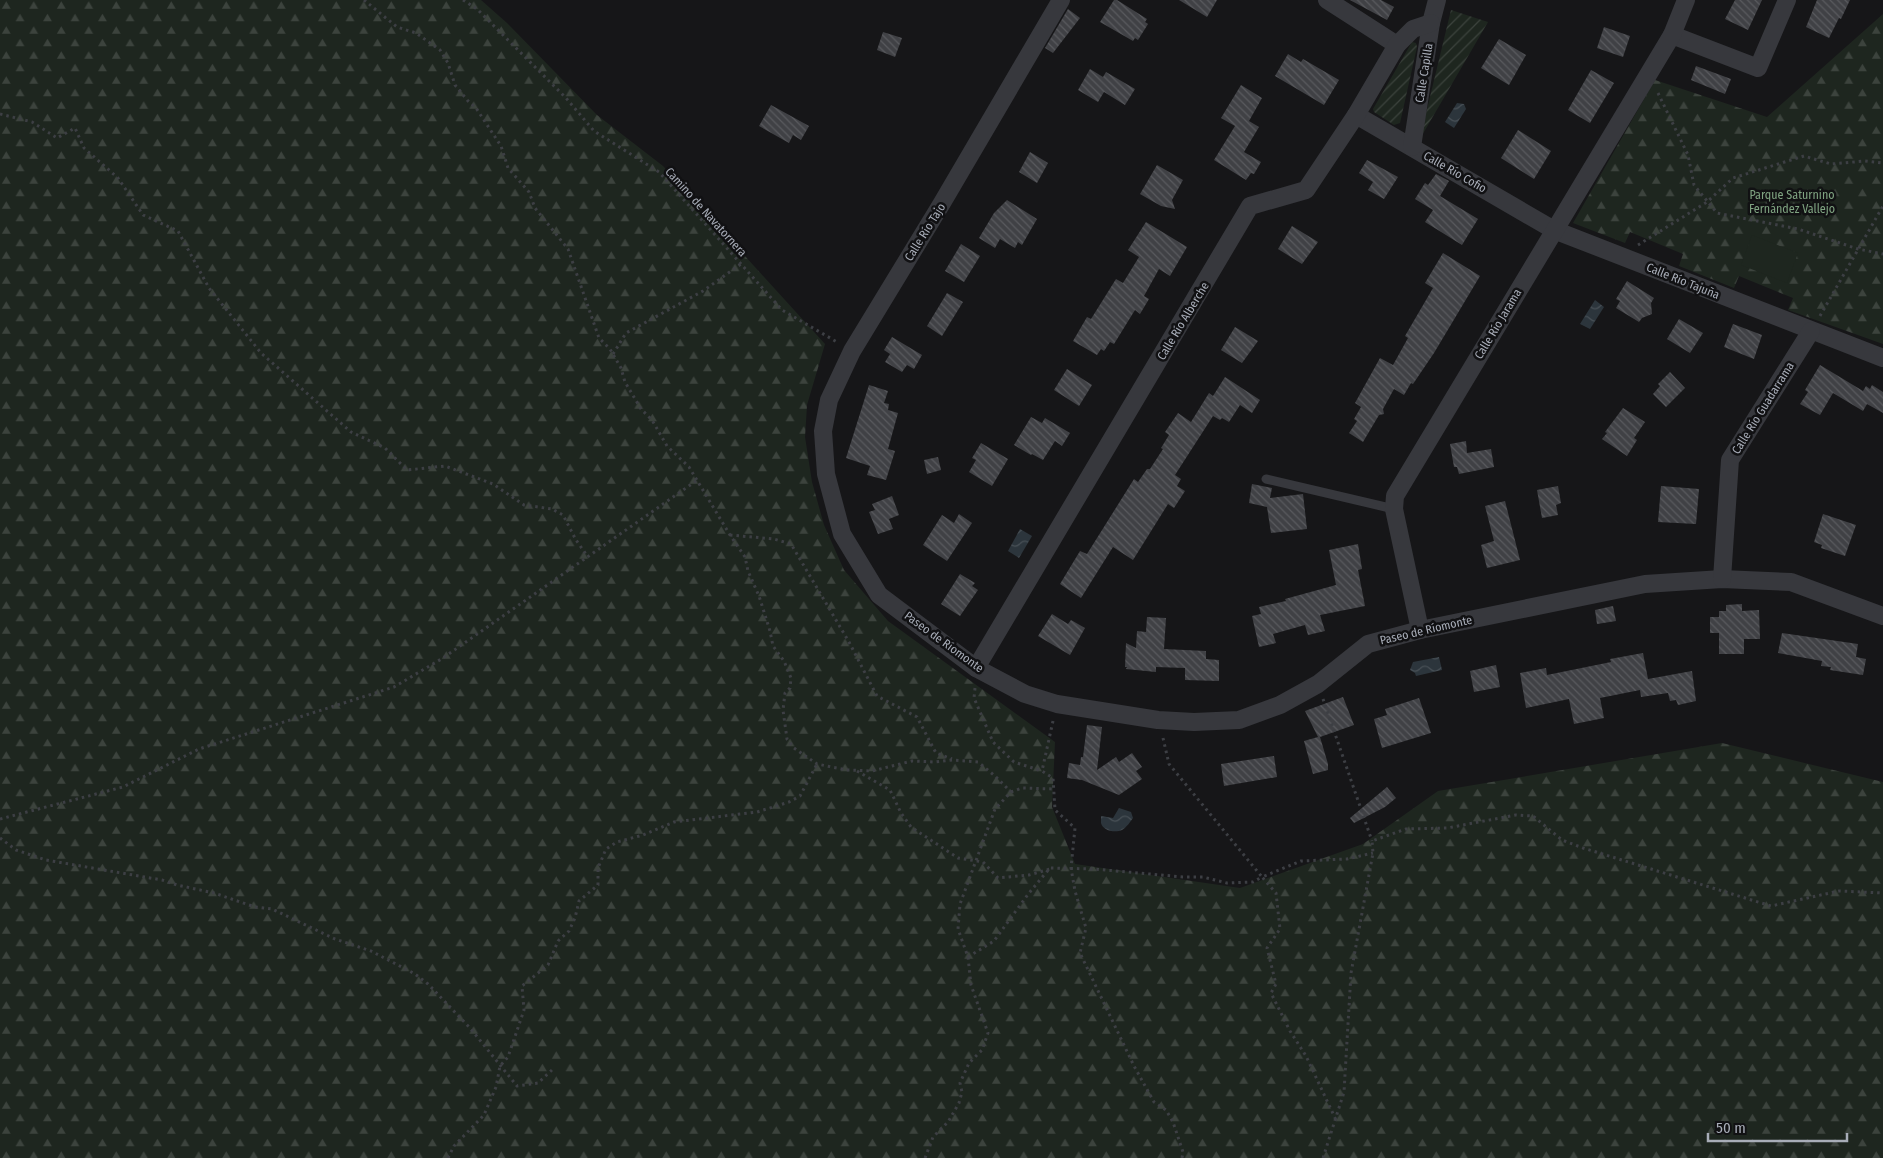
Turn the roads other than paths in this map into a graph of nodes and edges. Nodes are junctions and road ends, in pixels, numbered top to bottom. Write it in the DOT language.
graph roads {
  1 [pos="1060,0"];
  2 [pos="1327,0"];
  3 [pos="1437,0"];
  4 [pos="1686,0"];
  5 [pos="1787,0"];
  6 [pos="1432,23"];
  7 [pos="1672,34"];
  8 [pos="1397,45"];
  9 [pos="1356,115"];
  10 [pos="1412,147"];
  11 [pos="1554,230"];
  12 [pos="1812,331"];
  13 [pos="1883,358"];
  14 [pos="826,474"];
  15 [pos="1266,479"];
  16 [pos="1394,509"];
  17 [pos="1722,579"];
  18 [pos="1883,616"];
  19 [pos="1420,630"];
  20 [pos="976,668"];
  1 -- 14 [label="street, Calle Río Tajo"];
  2 -- 8 [label="street"];
  3 -- 6 [label="street, Calle Capilla"];
  4 -- 7 [label="street, Calle Río Jarama"];
  5 -- 7 [label="street"];
  6 -- 8 [label="street, Calle Río Alberche"];
  6 -- 10 [label="street, Calle Capilla"];
  7 -- 11 [label="street, Calle Río Jarama"];
  8 -- 9 [label="street, Calle Río Alberche"];
  9 -- 10 [label="street, Calle Río Cofio"];
  9 -- 20 [label="street, Calle Río Alberche"];
  10 -- 11 [label="street, Calle Río Cofio"];
  11 -- 12 [label="street, Calle Río Tajuña"];
  11 -- 16 [label="street, Calle Río Jarama"];
  12 -- 13 [label="street, Calle Río Tajuña"];
  12 -- 17 [label="street, Calle Río Guadarrama"];
  14 -- 20 [label="street, Paseo de Ríomonte"];
  15 -- 16 [label="lane"];
  16 -- 19 [label="street"];
  17 -- 18 [label="street, Paseo de Ríomonte"];
  17 -- 19 [label="street, Paseo de Ríomonte"];
  19 -- 20 [label="street, Paseo de Ríomonte"];
}
